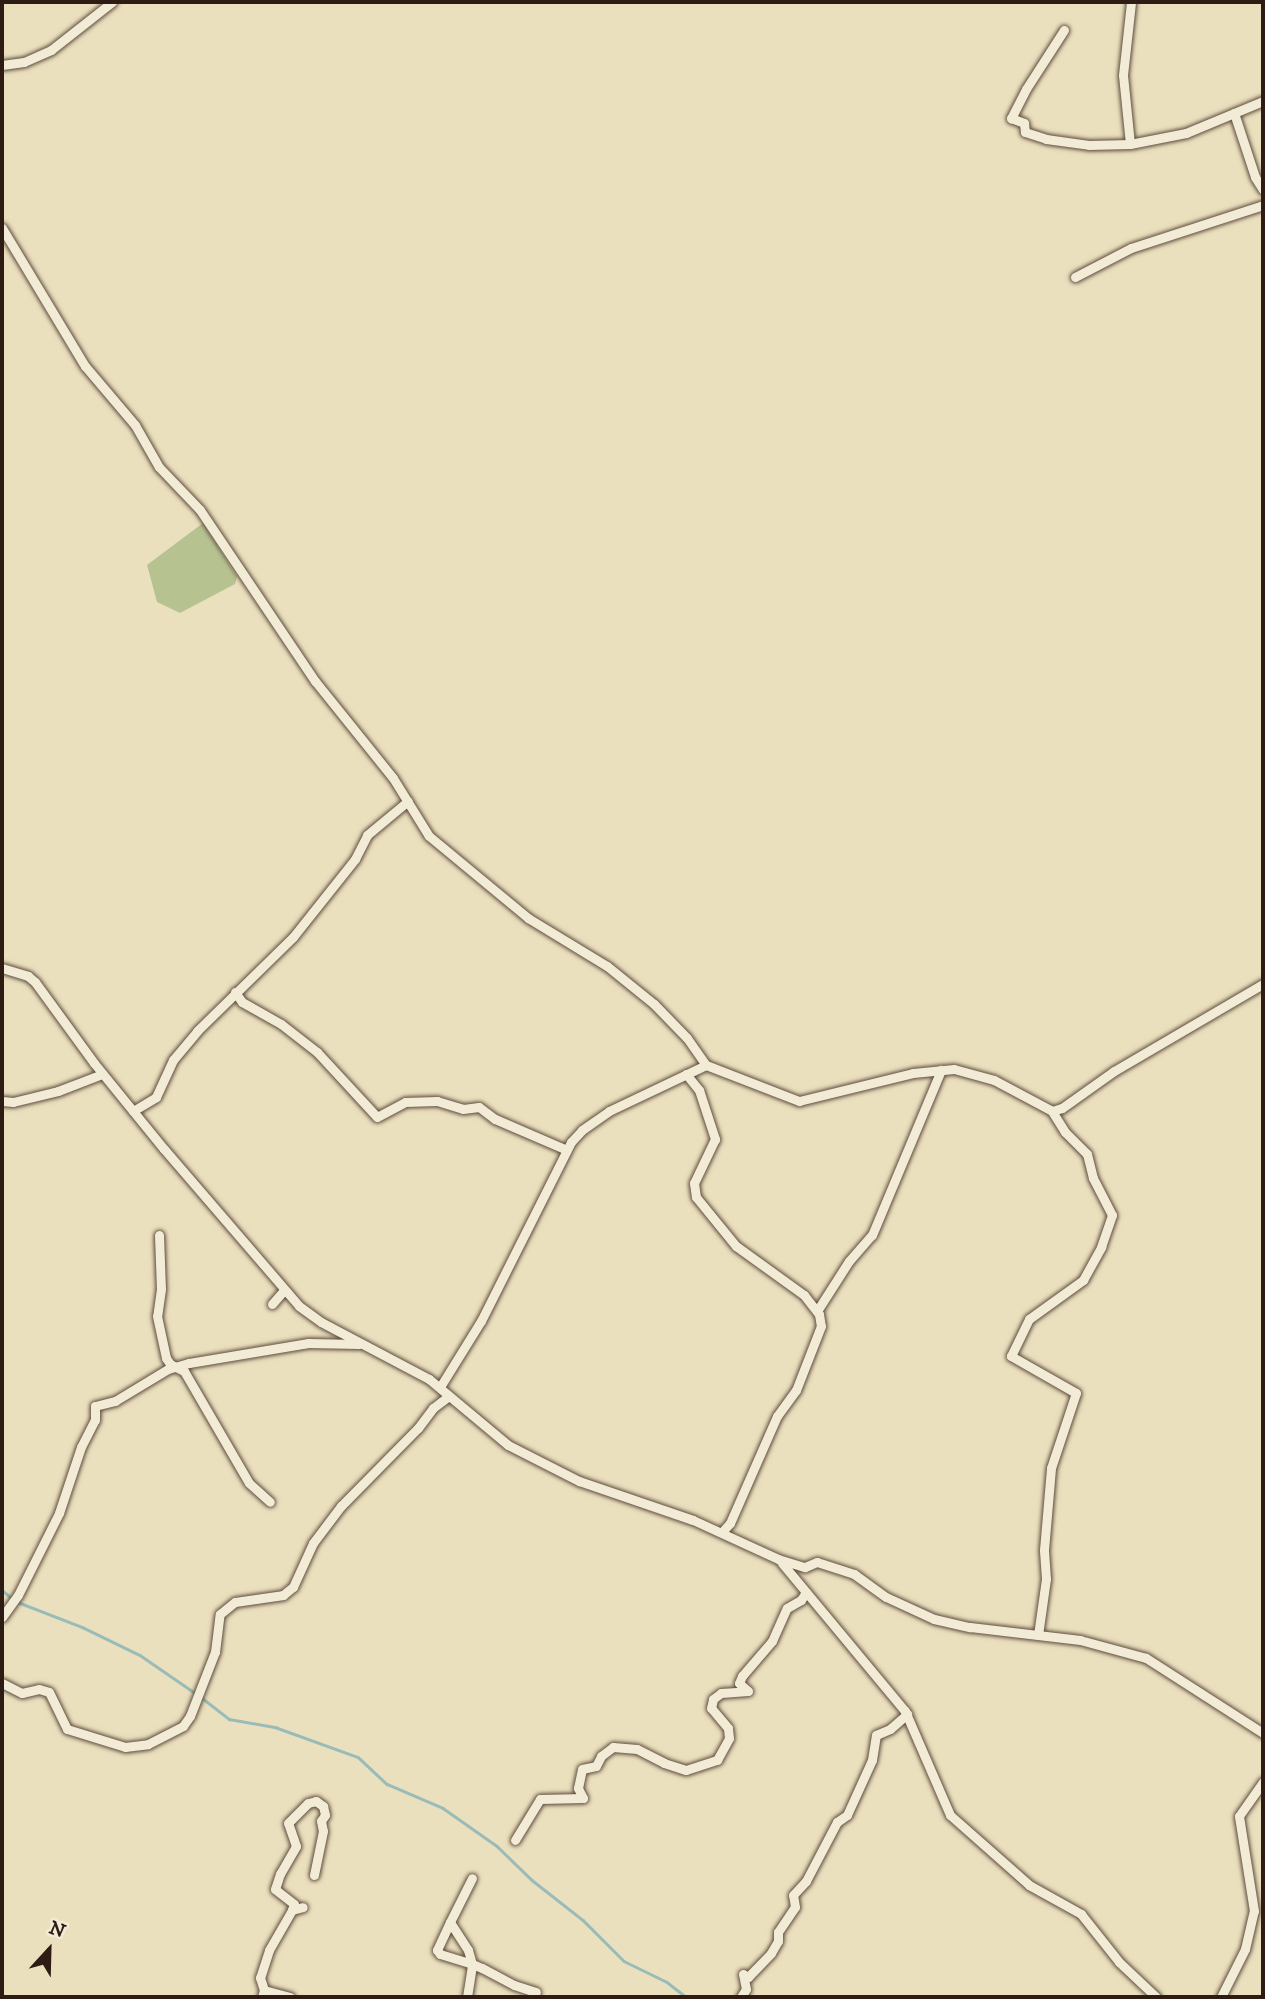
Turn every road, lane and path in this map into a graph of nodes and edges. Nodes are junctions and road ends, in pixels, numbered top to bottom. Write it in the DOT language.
graph roads {
  1 [pos="112,2"];
  2 [pos="1131,2"];
  3 [pos="1064,30"];
  4 [pos="2,65"];
  5 [pos="1263,101"];
  6 [pos="1234,113"];
  7 [pos="1130,144"];
  8 [pos="1263,190"];
  9 [pos="1263,205"];
  10 [pos="2,228"];
  11 [pos="1075,277"];
  12 [pos="408,801"];
  13 [pos="2,968"];
  14 [pos="1263,984"];
  15 [pos="235,992"];
  16 [pos="706,1065"];
  17 [pos="941,1070"];
  18 [pos="102,1074"];
  19 [pos="686,1074"];
  20 [pos="2,1101"];
  21 [pos="133,1111"];
  22 [pos="1052,1111"];
  23 [pos="567,1150"];
  24 [pos="159,1235"];
  25 [pos="284,1290"];
  26 [pos="272,1304"];
  27 [pos="817,1311"];
  28 [pos="364,1345"];
  29 [pos="174,1366"];
  30 [pos="440,1387"];
  31 [pos="449,1396"];
  32 [pos="270,1502"];
  33 [pos="722,1532"];
  34 [pos="778,1559"];
  35 [pos="806,1592"];
  36 [pos="2,1617"];
  37 [pos="1038,1635"];
  38 [pos="2,1684"];
  39 [pos="907,1714"];
  40 [pos="1263,1733"];
  41 [pos="1263,1782"];
  42 [pos="515,1840"];
  43 [pos="314,1875"];
  44 [pos="472,1878"];
  45 [pos="303,1907"];
  46 [pos="292,1910"];
  47 [pos="450,1922"];
  48 [pos="472,1964"];
  49 [pos="536,1992"];
  50 [pos="263,1994"];
  51 [pos="290,1997"];
  52 [pos="467,1997"];
  53 [pos="741,1997"];
  54 [pos="1156,1997"];
  55 [pos="1222,1997"];
  1 -- 4 [label="street"];
  2 -- 7 [label="street"];
  3 -- 7 [label="street"];
  5 -- 6 [label="street"];
  6 -- 7 [label="street"];
  6 -- 8 [label="street"];
  9 -- 11 [label="street"];
  10 -- 12 [label="street"];
  12 -- 15 [label="street"];
  12 -- 16 [label="street"];
  13 -- 18 [label="street"];
  14 -- 22 [label="street"];
  15 -- 21 [label="street"];
  15 -- 23 [label="street"];
  16 -- 17 [label="street"];
  16 -- 19 [label="street"];
  17 -- 22 [label="street"];
  17 -- 27 [label="street"];
  18 -- 20 [label="street"];
  18 -- 21 [label="street"];
  19 -- 23 [label="street"];
  19 -- 27 [label="street"];
  21 -- 25 [label="street"];
  22 -- 37 [label="street"];
  23 -- 30 [label="street"];
  24 -- 29 [label="street"];
  25 -- 26 [label="street"];
  25 -- 28 [label="street"];
  27 -- 33 [label="street"];
  28 -- 29 [label="street"];
  28 -- 30 [label="street"];
  29 -- 32 [label="street"];
  29 -- 36 [label="street"];
  30 -- 31 [label="street"];
  31 -- 33 [label="street"];
  31 -- 38 [label="street"];
  33 -- 34 [label="street"];
  34 -- 35 [label="street"];
  34 -- 37 [label="street"];
  35 -- 39 [label="street"];
  35 -- 42 [label="street"];
  37 -- 40 [label="street"];
  39 -- 53 [label="street"];
  39 -- 54 [label="street"];
  41 -- 55 [label="street"];
  43 -- 46 [label="street"];
  44 -- 47 [label="street"];
  45 -- 46 [label="street"];
  46 -- 50 [label="street"];
  47 -- 48 [label="street"];
  47 -- 48 [label="street"];
  48 -- 49 [label="street"];
  48 -- 52 [label="street"];
  50 -- 51 [label="street"];
}
